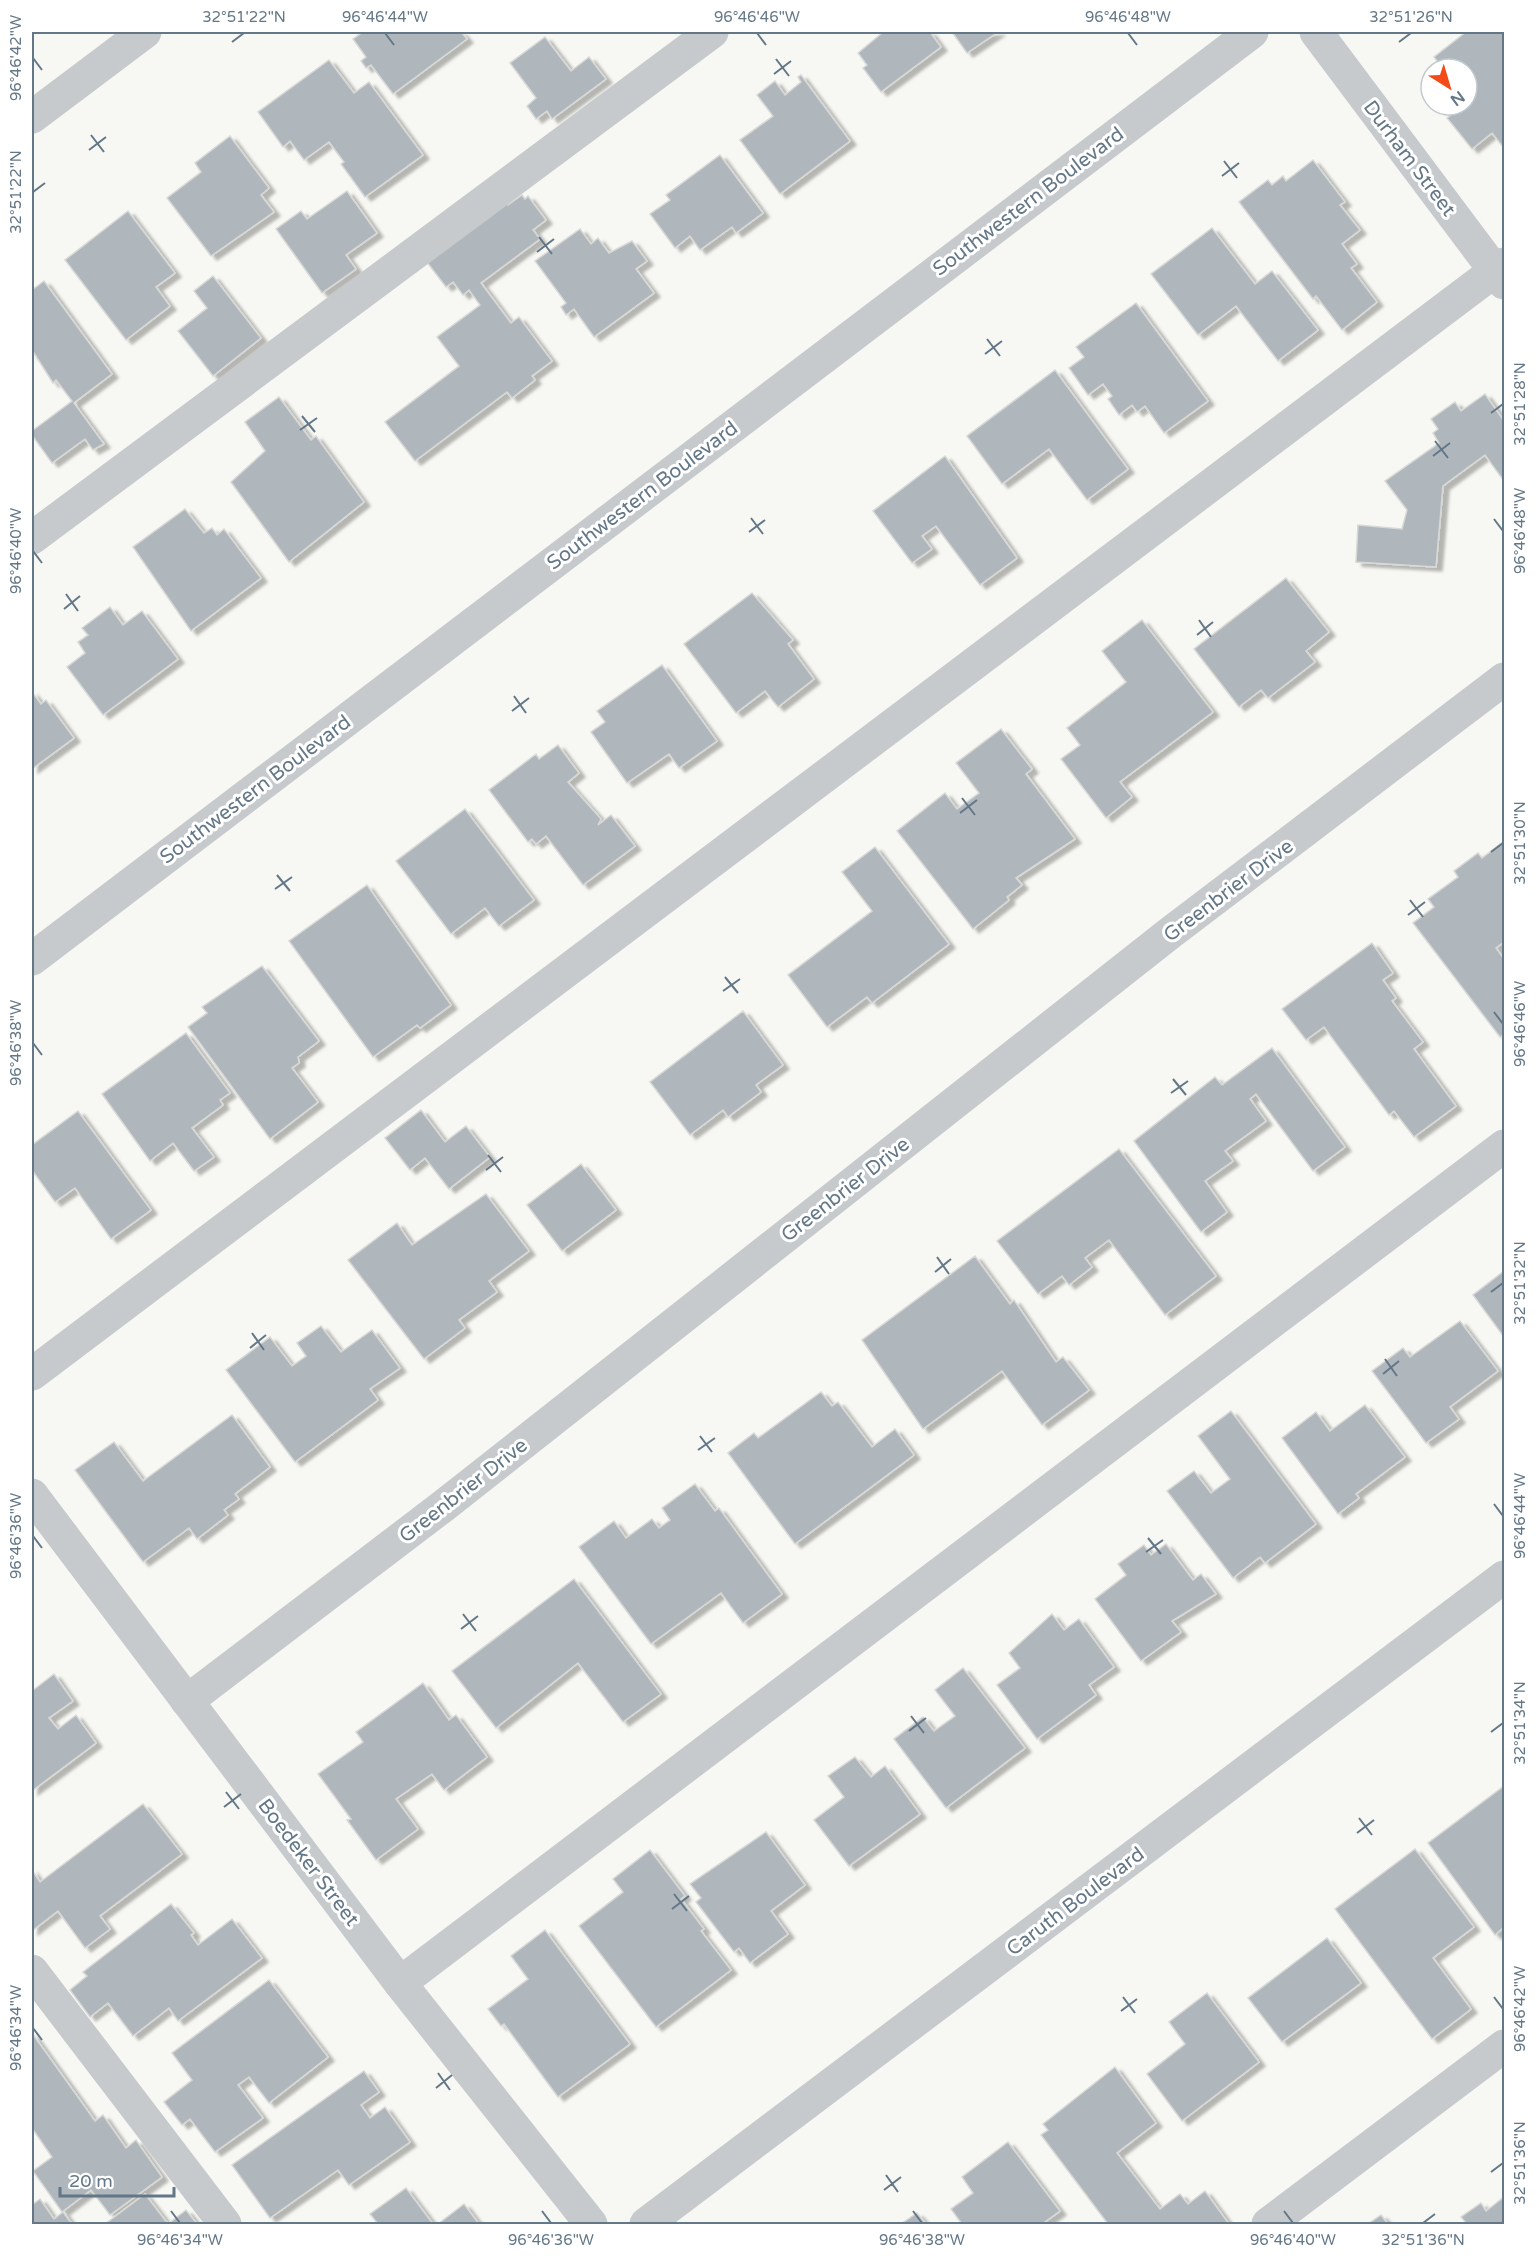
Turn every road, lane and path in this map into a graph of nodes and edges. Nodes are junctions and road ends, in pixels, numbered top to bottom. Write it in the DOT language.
graph roads {
  1 [pos="145,32"];
  2 [pos="712,32"];
  3 [pos="1252,32"];
  4 [pos="1316,32"];
  5 [pos="32,117"];
  6 [pos="1501,273"];
  7 [pos="32,538"];
  8 [pos="1504,679"];
  9 [pos="32,959"];
  10 [pos="1504,1146"];
  11 [pos="32,1374"];
  12 [pos="32,1495"];
  13 [pos="1504,1576"];
  14 [pos="187,1701"];
  15 [pos="32,1971"];
  16 [pos="400,1983"];
  17 [pos="1504,2046"];
  18 [pos="225,2224"];
  19 [pos="591,2224"];
  20 [pos="646,2224"];
  21 [pos="1268,2224"];
  1 -- 5 [label="street"];
  2 -- 7 [label="street"];
  3 -- 9 [label="street, Southwestern Boulevard"];
  4 -- 6 [label="street, Durham Street"];
  6 -- 11 [label="street"];
  8 -- 14 [label="street, Greenbrier Drive"];
  10 -- 16 [label="street"];
  12 -- 14 [label="street, Boedeker Street"];
  13 -- 20 [label="street, Caruth Boulevard"];
  14 -- 16 [label="street, Boedeker Street"];
  15 -- 18 [label="street"];
  16 -- 19 [label="street, Boedeker Street"];
  17 -- 21 [label="street"];
}
